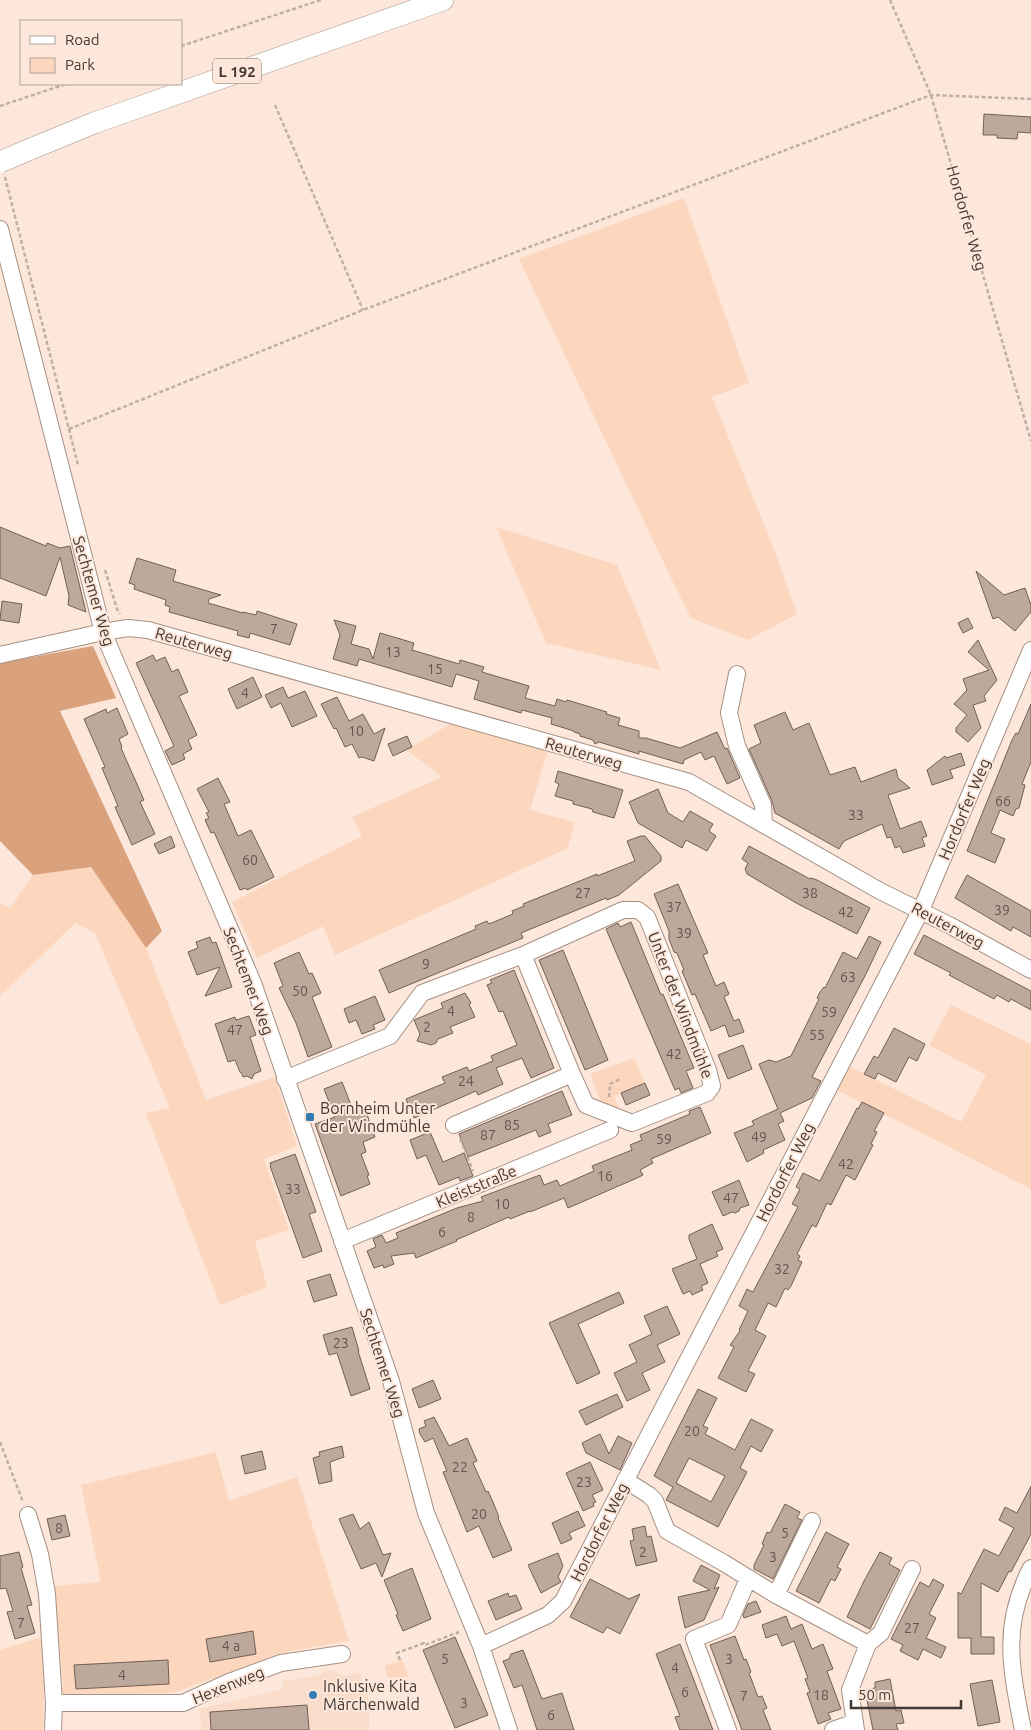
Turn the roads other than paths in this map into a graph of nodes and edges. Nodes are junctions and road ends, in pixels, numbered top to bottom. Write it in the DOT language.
graph roads {
  1 [pos="443,0"];
  2 [pos="2,169"];
  3 [pos="0,229"];
  4 [pos="103,632"];
  5 [pos="1031,650"];
  6 [pos="0,655"];
  7 [pos="737,674"];
  8 [pos="764,824"];
  9 [pos="921,910"];
  10 [pos="523,955"];
  11 [pos="1031,970"];
  12 [pos="572,1074"];
  13 [pos="285,1079"];
  14 [pos="454,1125"];
  15 [pos="610,1130"];
  16 [pos="342,1241"];
  17 [pos="626,1480"];
  18 [pos="28,1515"];
  19 [pos="812,1520"];
  20 [pos="1031,1568"];
  21 [pos="912,1569"];
  22 [pos="748,1579"];
  23 [pos="776,1595"];
  24 [pos="868,1644"];
  25 [pos="481,1646"];
  26 [pos="342,1654"];
  27 [pos="54,1703"];
  28 [pos="856,1726"];
  29 [pos="53,1730"];
  30 [pos="509,1730"];
  31 [pos="728,1730"];
  32 [pos="833,1730"];
  33 [pos="1023,1730"];
  1 -- 2 [label="main road, L 192, bridge"];
  3 -- 4 [label="street, Sechtemer Weg"];
  4 -- 6 [label="street"];
  4 -- 8 [label="street, Reuterweg"];
  4 -- 13 [label="street, Sechtemer Weg"];
  5 -- 9 [label="street, Hordorfer Weg"];
  7 -- 8 [label="street"];
  8 -- 9 [label="street, Reuterweg"];
  9 -- 11 [label="street, Reuterweg"];
  9 -- 17 [label="street, Hordorfer Weg"];
  10 -- 12 [label="street, Unter der Windmühle"];
  10 -- 12 [label="street, Unter der Windmühle"];
  10 -- 13 [label="street, Unter der Windmühle"];
  12 -- 14 [label="street"];
  13 -- 16 [label="street, Sechtemer Weg"];
  15 -- 16 [label="street, Kleiststraße"];
  16 -- 25 [label="street, Sechtemer Weg"];
  17 -- 22 [label="street"];
  17 -- 25 [label="street, Hordorfer Weg"];
  18 -- 27 [label="street"];
  19 -- 23 [label="street"];
  20 -- 33 [label="street"];
  21 -- 24 [label="street"];
  22 -- 23 [label="street"];
  22 -- 31 [label="street"];
  23 -- 24 [label="street"];
  24 -- 28 [label="street"];
  25 -- 30 [label="street, Sechtemer Weg"];
  26 -- 27 [label="street, Hexenweg"];
  27 -- 29 [label="street"];
  28 -- 32 [label="street"];
}
